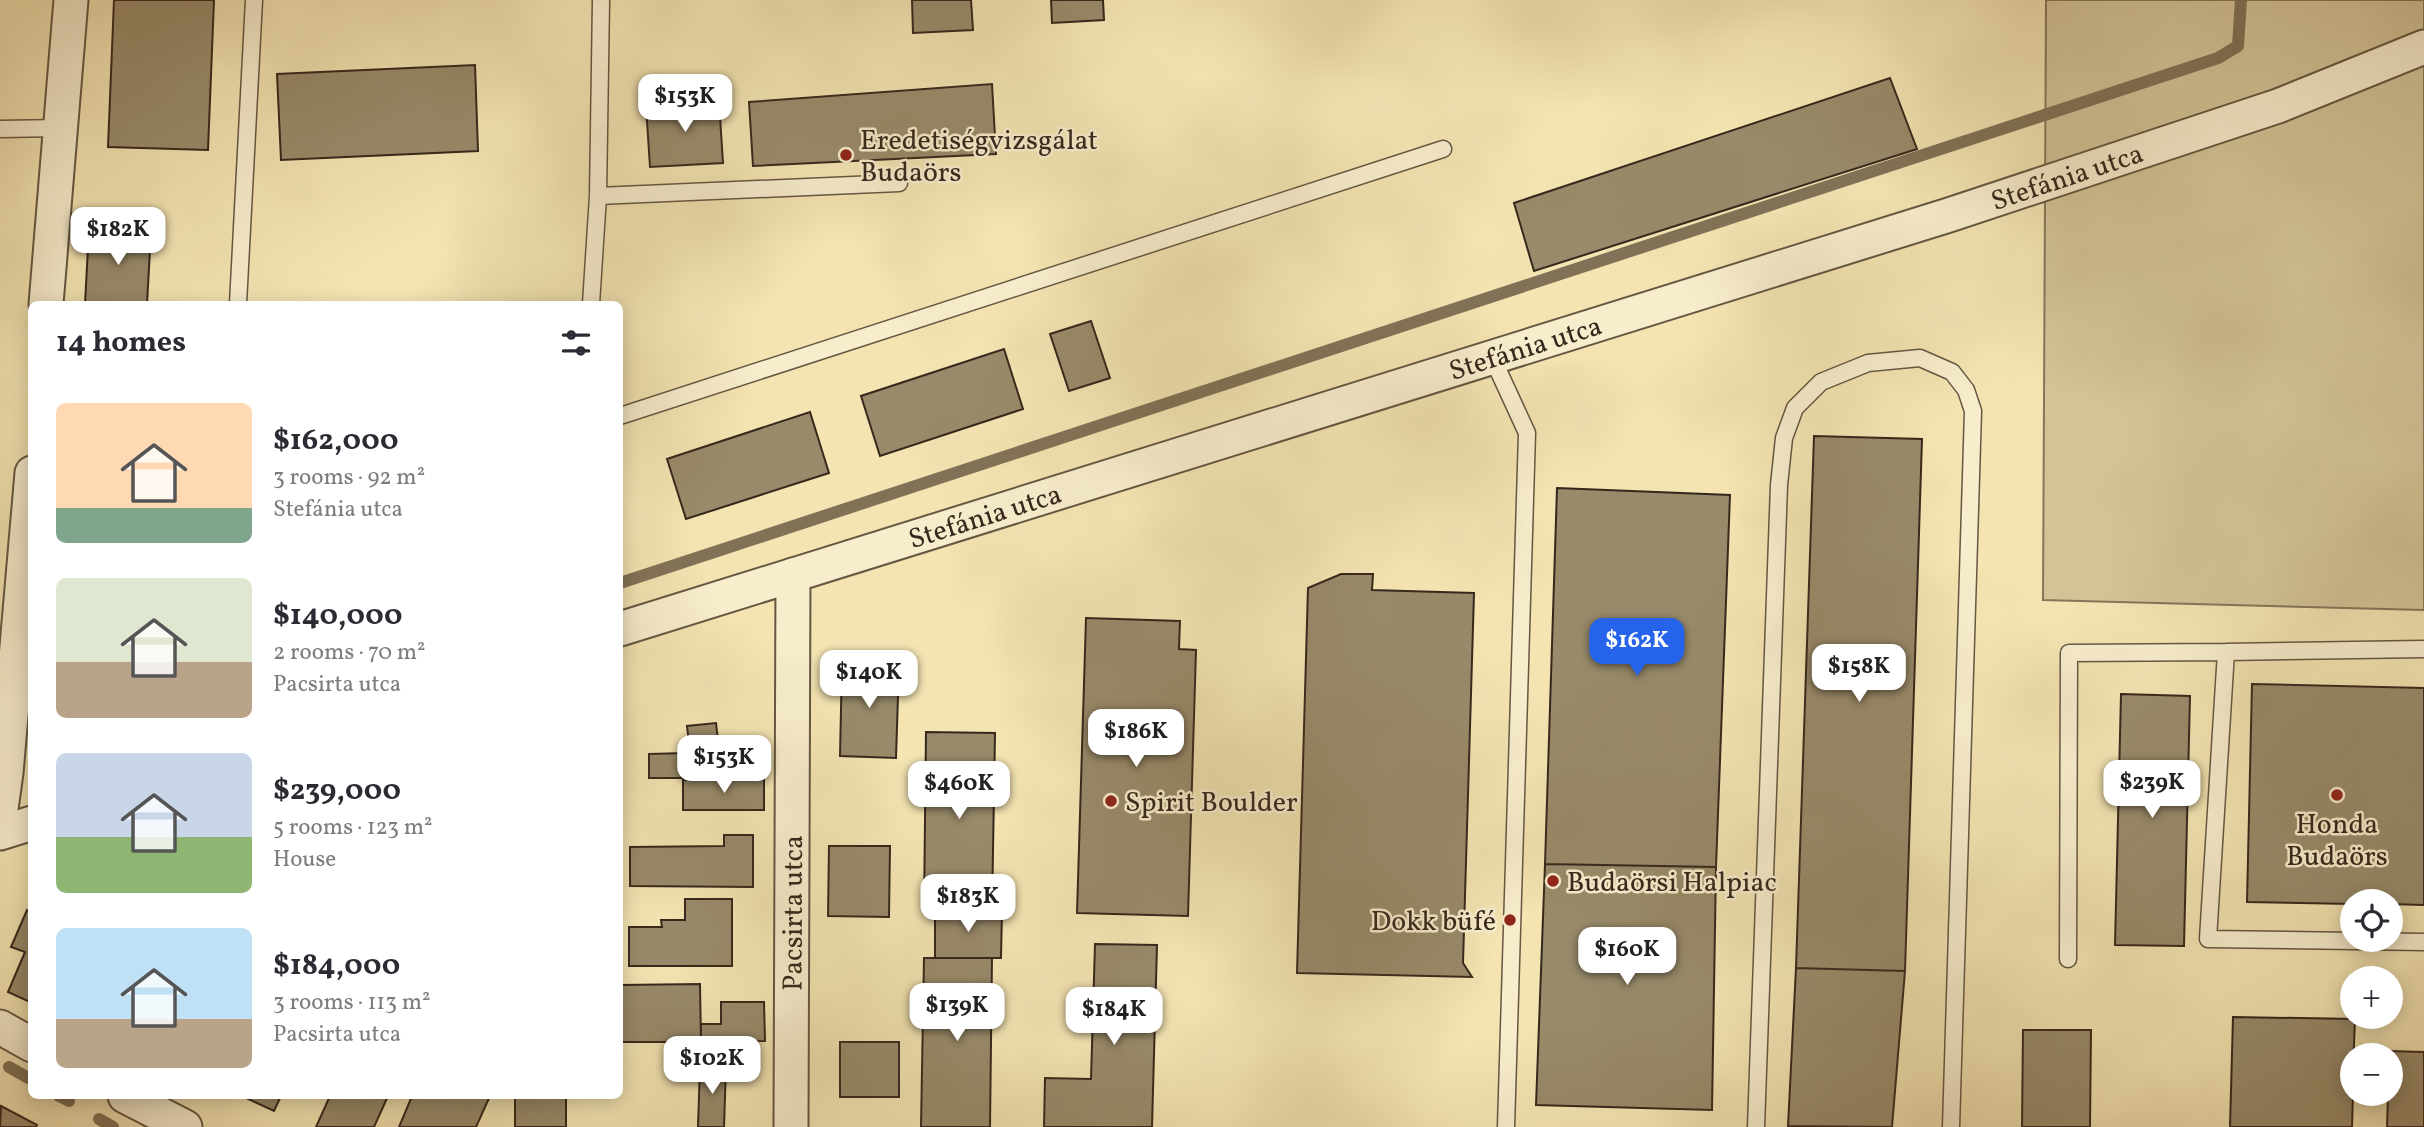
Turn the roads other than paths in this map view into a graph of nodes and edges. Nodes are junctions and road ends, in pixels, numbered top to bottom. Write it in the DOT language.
graph roads {
  1 [pos="71,0"];
  2 [pos="254,0"];
  3 [pos="601,0"];
  4 [pos="2424,47"];
  5 [pos="61,128"];
  6 [pos="0,130"];
  7 [pos="1443,149"];
  8 [pos="899,183"];
  9 [pos="598,196"];
  10 [pos="46,301"];
  11 [pos="238,301"];
  12 [pos="591,301"];
  13 [pos="1492,357"];
  14 [pos="623,415"];
  15 [pos="28,519"];
  16 [pos="793,575"];
  17 [pos="623,628"];
  18 [pos="2424,649"];
  19 [pos="2226,652"];
  20 [pos="0,816"];
  21 [pos="28,824"];
  22 [pos="0,834"];
  23 [pos="2424,942"];
  24 [pos="2067,959"];
  25 [pos="0,1027"];
  26 [pos="28,1043"];
  27 [pos="131,1099"];
  28 [pos="185,1127"];
  29 [pos="791,1127"];
  30 [pos="1506,1127"];
  31 [pos="1756,1127"];
  32 [pos="1951,1127"];
  1 -- 5 [label="street"];
  2 -- 11 [label="lane"];
  3 -- 9 [label="lane"];
  4 -- 13 [label="street, Stefánia utca"];
  5 -- 6 [label="lane"];
  5 -- 10 [label="street"];
  7 -- 14 [label="lane"];
  8 -- 9 [label="lane"];
  9 -- 12 [label="lane"];
  13 -- 16 [label="street, Stefánia utca"];
  13 -- 30 [label="lane"];
  15 -- 20 [label="street"];
  16 -- 17 [label="street, Stefánia utca"];
  16 -- 29 [label="street, Pacsirta utca"];
  18 -- 19 [label="lane"];
  19 -- 23 [label="lane"];
  19 -- 24 [label="lane"];
  21 -- 22 [label="street"];
  25 -- 26 [label="street"];
  27 -- 28 [label="street"];
  31 -- 32 [label="lane"];
}
